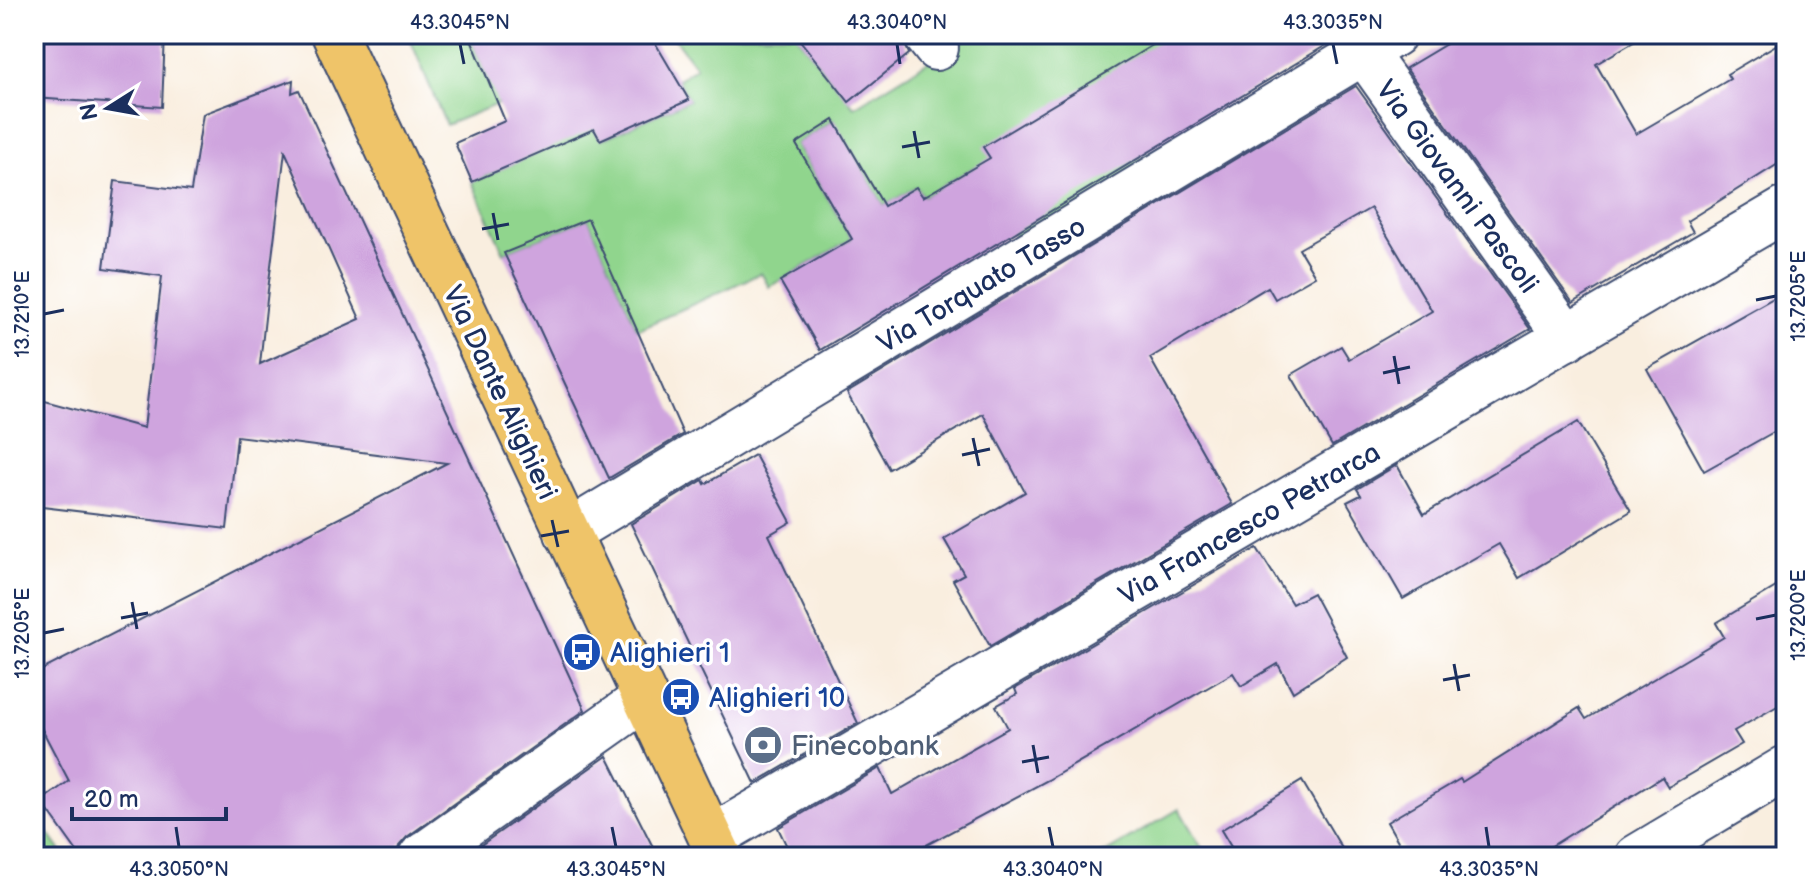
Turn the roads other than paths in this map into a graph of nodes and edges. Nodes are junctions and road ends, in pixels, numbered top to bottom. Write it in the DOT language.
graph roads {
  1 [pos="334,40"];
  2 [pos="1369,40"];
  3 [pos="1786,209"];
  4 [pos="1567,338"];
  5 [pos="567,533"];
  6 [pos="645,698"];
  7 [pos="1786,768"];
  8 [pos="718,852"];
  9 [pos="421,857"];
  10 [pos="1637,857"];
  1 -- 5 [label="main road, Via Dante Alighieri"];
  2 -- 4 [label="street, Via Giovanni Pascoli"];
  2 -- 5 [label="street, Via Torquato Tasso"];
  3 -- 4 [label="street, Via Francesco Petrarca"];
  4 -- 8 [label="street, Via Francesco Petrarca"];
  5 -- 6 [label="main road, Via Dante Alighieri"];
  6 -- 8 [label="main road, Via Dante Alighieri"];
  6 -- 9 [label="street"];
  7 -- 10 [label="street"];
}
